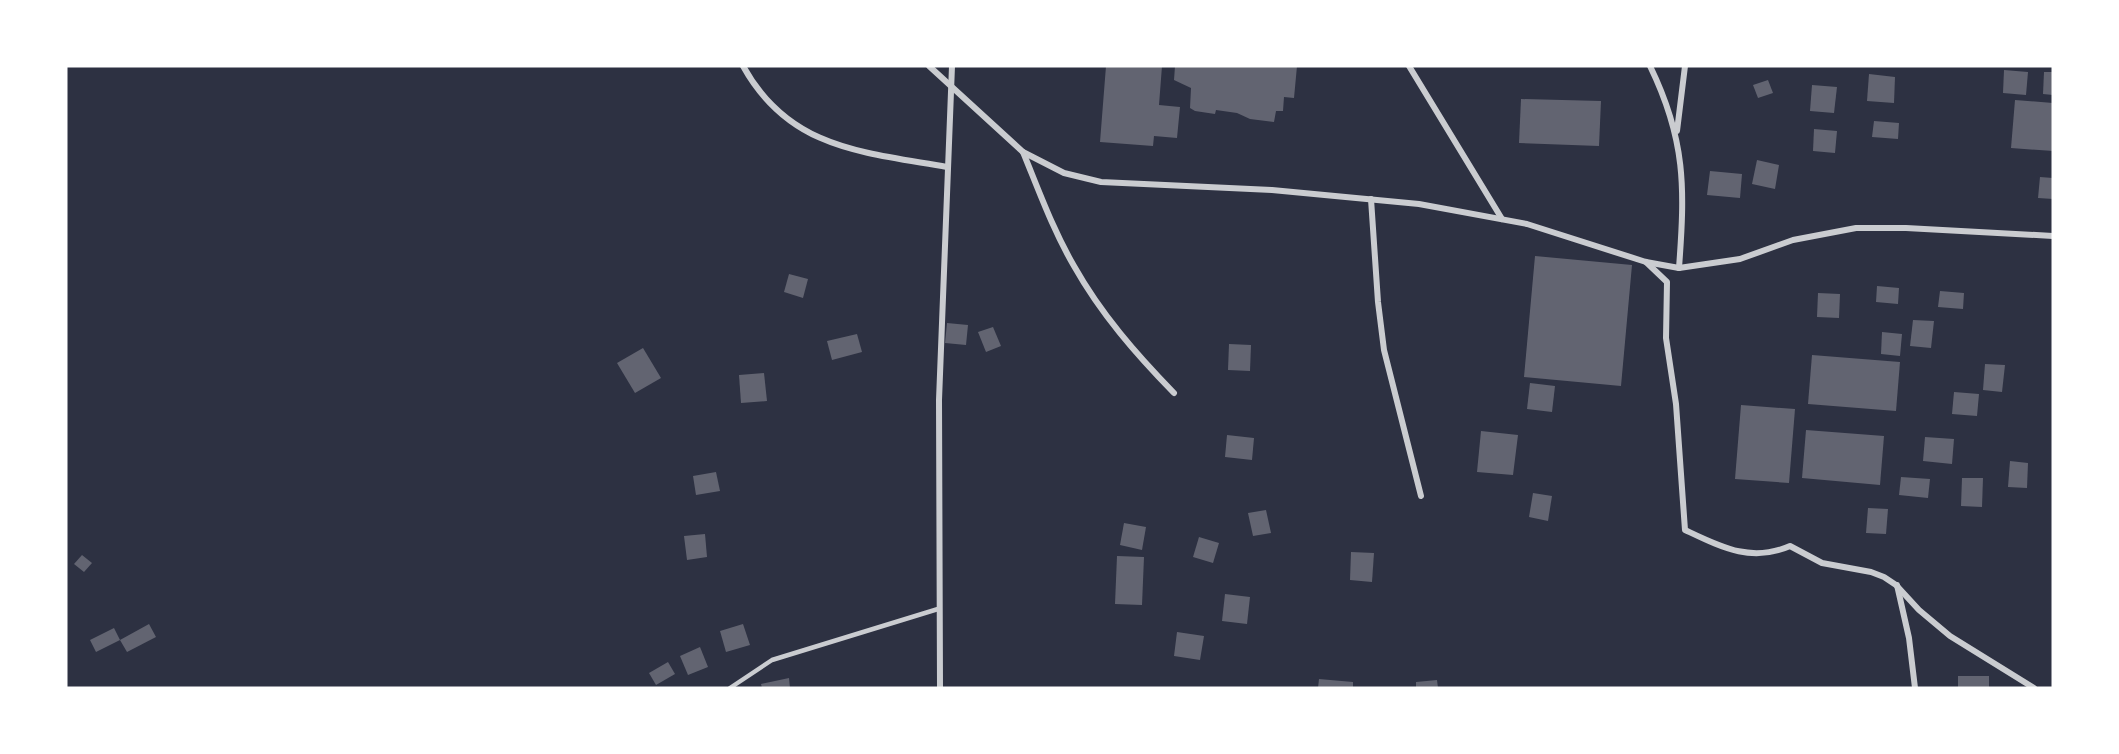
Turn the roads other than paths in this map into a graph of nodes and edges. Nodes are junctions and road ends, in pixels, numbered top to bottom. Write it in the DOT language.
graph roads {
  1 [pos="743,66"];
  2 [pos="929,66"];
  3 [pos="952,66"];
  4 [pos="1409,66"];
  5 [pos="1650,66"];
  6 [pos="1685,66"];
  7 [pos="951,86"];
  8 [pos="1677,134"];
  9 [pos="1023,152"];
  10 [pos="947,167"];
  11 [pos="1371,199"];
  12 [pos="1502,219"];
  13 [pos="2053,236"];
  14 [pos="1646,262"];
  15 [pos="1679,268"];
  16 [pos="1174,393"];
  17 [pos="1421,496"];
  18 [pos="1896,585"];
  19 [pos="938,609"];
  20 [pos="730,688"];
  21 [pos="940,688"];
  22 [pos="1915,688"];
  23 [pos="2034,688"];
  1 -- 10 [label="street"];
  2 -- 7 [label="street"];
  3 -- 7 [label="street"];
  4 -- 12 [label="street"];
  5 -- 8 [label="street"];
  6 -- 8 [label="street"];
  7 -- 9 [label="street"];
  7 -- 10 [label="street"];
  8 -- 15 [label="street"];
  9 -- 11 [label="street"];
  9 -- 16 [label="street"];
  10 -- 19 [label="street"];
  11 -- 12 [label="street"];
  11 -- 17 [label="street"];
  12 -- 14 [label="street"];
  13 -- 15 [label="street"];
  14 -- 15 [label="street"];
  14 -- 18 [label="street"];
  18 -- 22 [label="street"];
  18 -- 23 [label="street"];
  19 -- 20 [label="lane"];
  19 -- 21 [label="street"];
}
